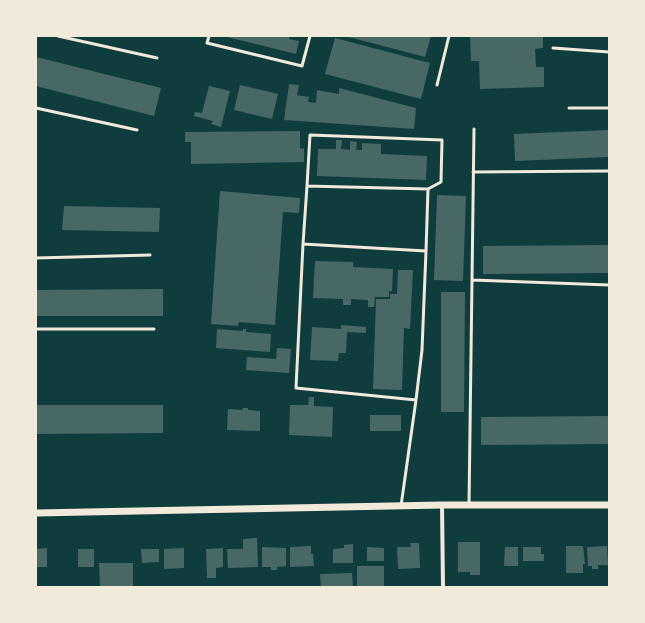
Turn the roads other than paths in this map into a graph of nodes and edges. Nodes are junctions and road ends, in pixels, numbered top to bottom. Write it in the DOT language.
graph roads {
  1 [pos="58,36"];
  2 [pos="209,36"];
  3 [pos="310,36"];
  4 [pos="449,36"];
  5 [pos="553,48"];
  6 [pos="609,52"];
  7 [pos="157,58"];
  8 [pos="437,85"];
  9 [pos="36,108"];
  10 [pos="569,108"];
  11 [pos="609,108"];
  12 [pos="474,129"];
  13 [pos="138,130"];
  14 [pos="609,170"];
  15 [pos="473,172"];
  16 [pos="307,186"];
  17 [pos="428,189"];
  18 [pos="303,244"];
  19 [pos="426,251"];
  20 [pos="150,255"];
  21 [pos="36,258"];
  22 [pos="472,280"];
  23 [pos="609,285"];
  24 [pos="36,329"];
  25 [pos="154,329"];
  26 [pos="416,400"];
  27 [pos="442,505"];
  28 [pos="469,505"];
  29 [pos="609,505"];
  30 [pos="401,506"];
  31 [pos="36,513"];
  32 [pos="443,587"];
  1 -- 7 [label="lane"];
  2 -- 3 [label="lane"];
  4 -- 8 [label="lane"];
  5 -- 6 [label="lane"];
  9 -- 13 [label="lane"];
  10 -- 11 [label="lane"];
  12 -- 15 [label="lane"];
  14 -- 15 [label="lane"];
  15 -- 22 [label="lane"];
  16 -- 17 [label="lane"];
  16 -- 17 [label="lane"];
  16 -- 18 [label="lane"];
  17 -- 19 [label="lane"];
  18 -- 19 [label="lane"];
  18 -- 26 [label="lane"];
  19 -- 26 [label="lane"];
  20 -- 21 [label="lane"];
  22 -- 23 [label="lane"];
  22 -- 28 [label="lane"];
  24 -- 25 [label="lane"];
  26 -- 30 [label="lane"];
  27 -- 28 [label="street"];
  27 -- 30 [label="street"];
  27 -- 32 [label="street"];
  28 -- 29 [label="street"];
  30 -- 31 [label="street"];
}
